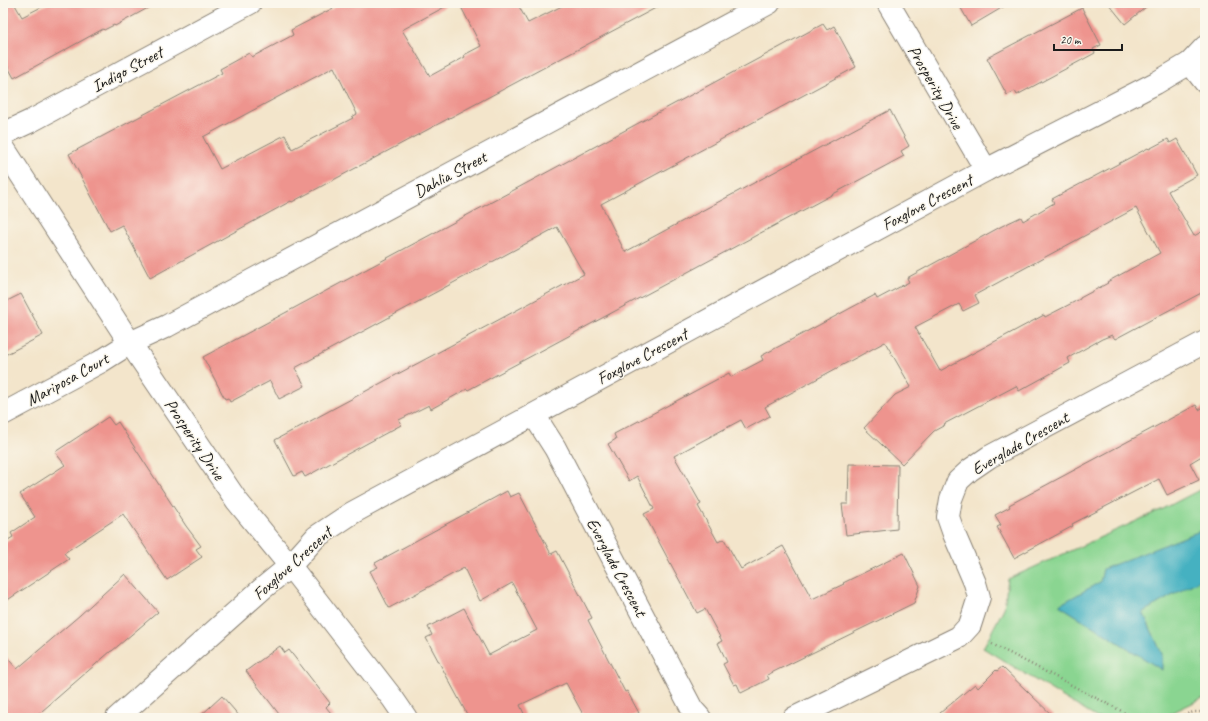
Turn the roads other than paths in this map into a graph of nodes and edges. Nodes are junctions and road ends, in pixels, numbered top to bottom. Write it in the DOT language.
graph roads {
  1 [pos="250,3"];
  2 [pos="769,3"];
  3 [pos="888,3"];
  4 [pos="1205,47"];
  5 [pos="1190,63"];
  6 [pos="1205,82"];
  7 [pos="3,134"];
  8 [pos="3,147"];
  9 [pos="986,170"];
  10 [pos="1205,342"];
  11 [pos="130,343"];
  12 [pos="3,414"];
  13 [pos="534,415"];
  14 [pos="290,566"];
  15 [pos="117,718"];
  16 [pos="406,718"];
  17 [pos="700,718"];
  18 [pos="794,718"];
  1 -- 7 [label="street, Indigo Street"];
  2 -- 11 [label="street, Dahlia Street"];
  3 -- 9 [label="street, Prosperity Drive"];
  4 -- 5 [label="street, Foxglove Crescent"];
  5 -- 6 [label="street"];
  5 -- 9 [label="street, Foxglove Crescent"];
  8 -- 11 [label="street, Prosperity Drive"];
  9 -- 13 [label="street, Foxglove Crescent"];
  10 -- 18 [label="street, Everglade Crescent"];
  11 -- 12 [label="street, Mariposa Court"];
  11 -- 14 [label="street, Prosperity Drive"];
  13 -- 14 [label="street, Foxglove Crescent"];
  13 -- 17 [label="street, Everglade Crescent"];
  14 -- 15 [label="street, Foxglove Crescent"];
  14 -- 16 [label="street, Prosperity Drive"];
}
